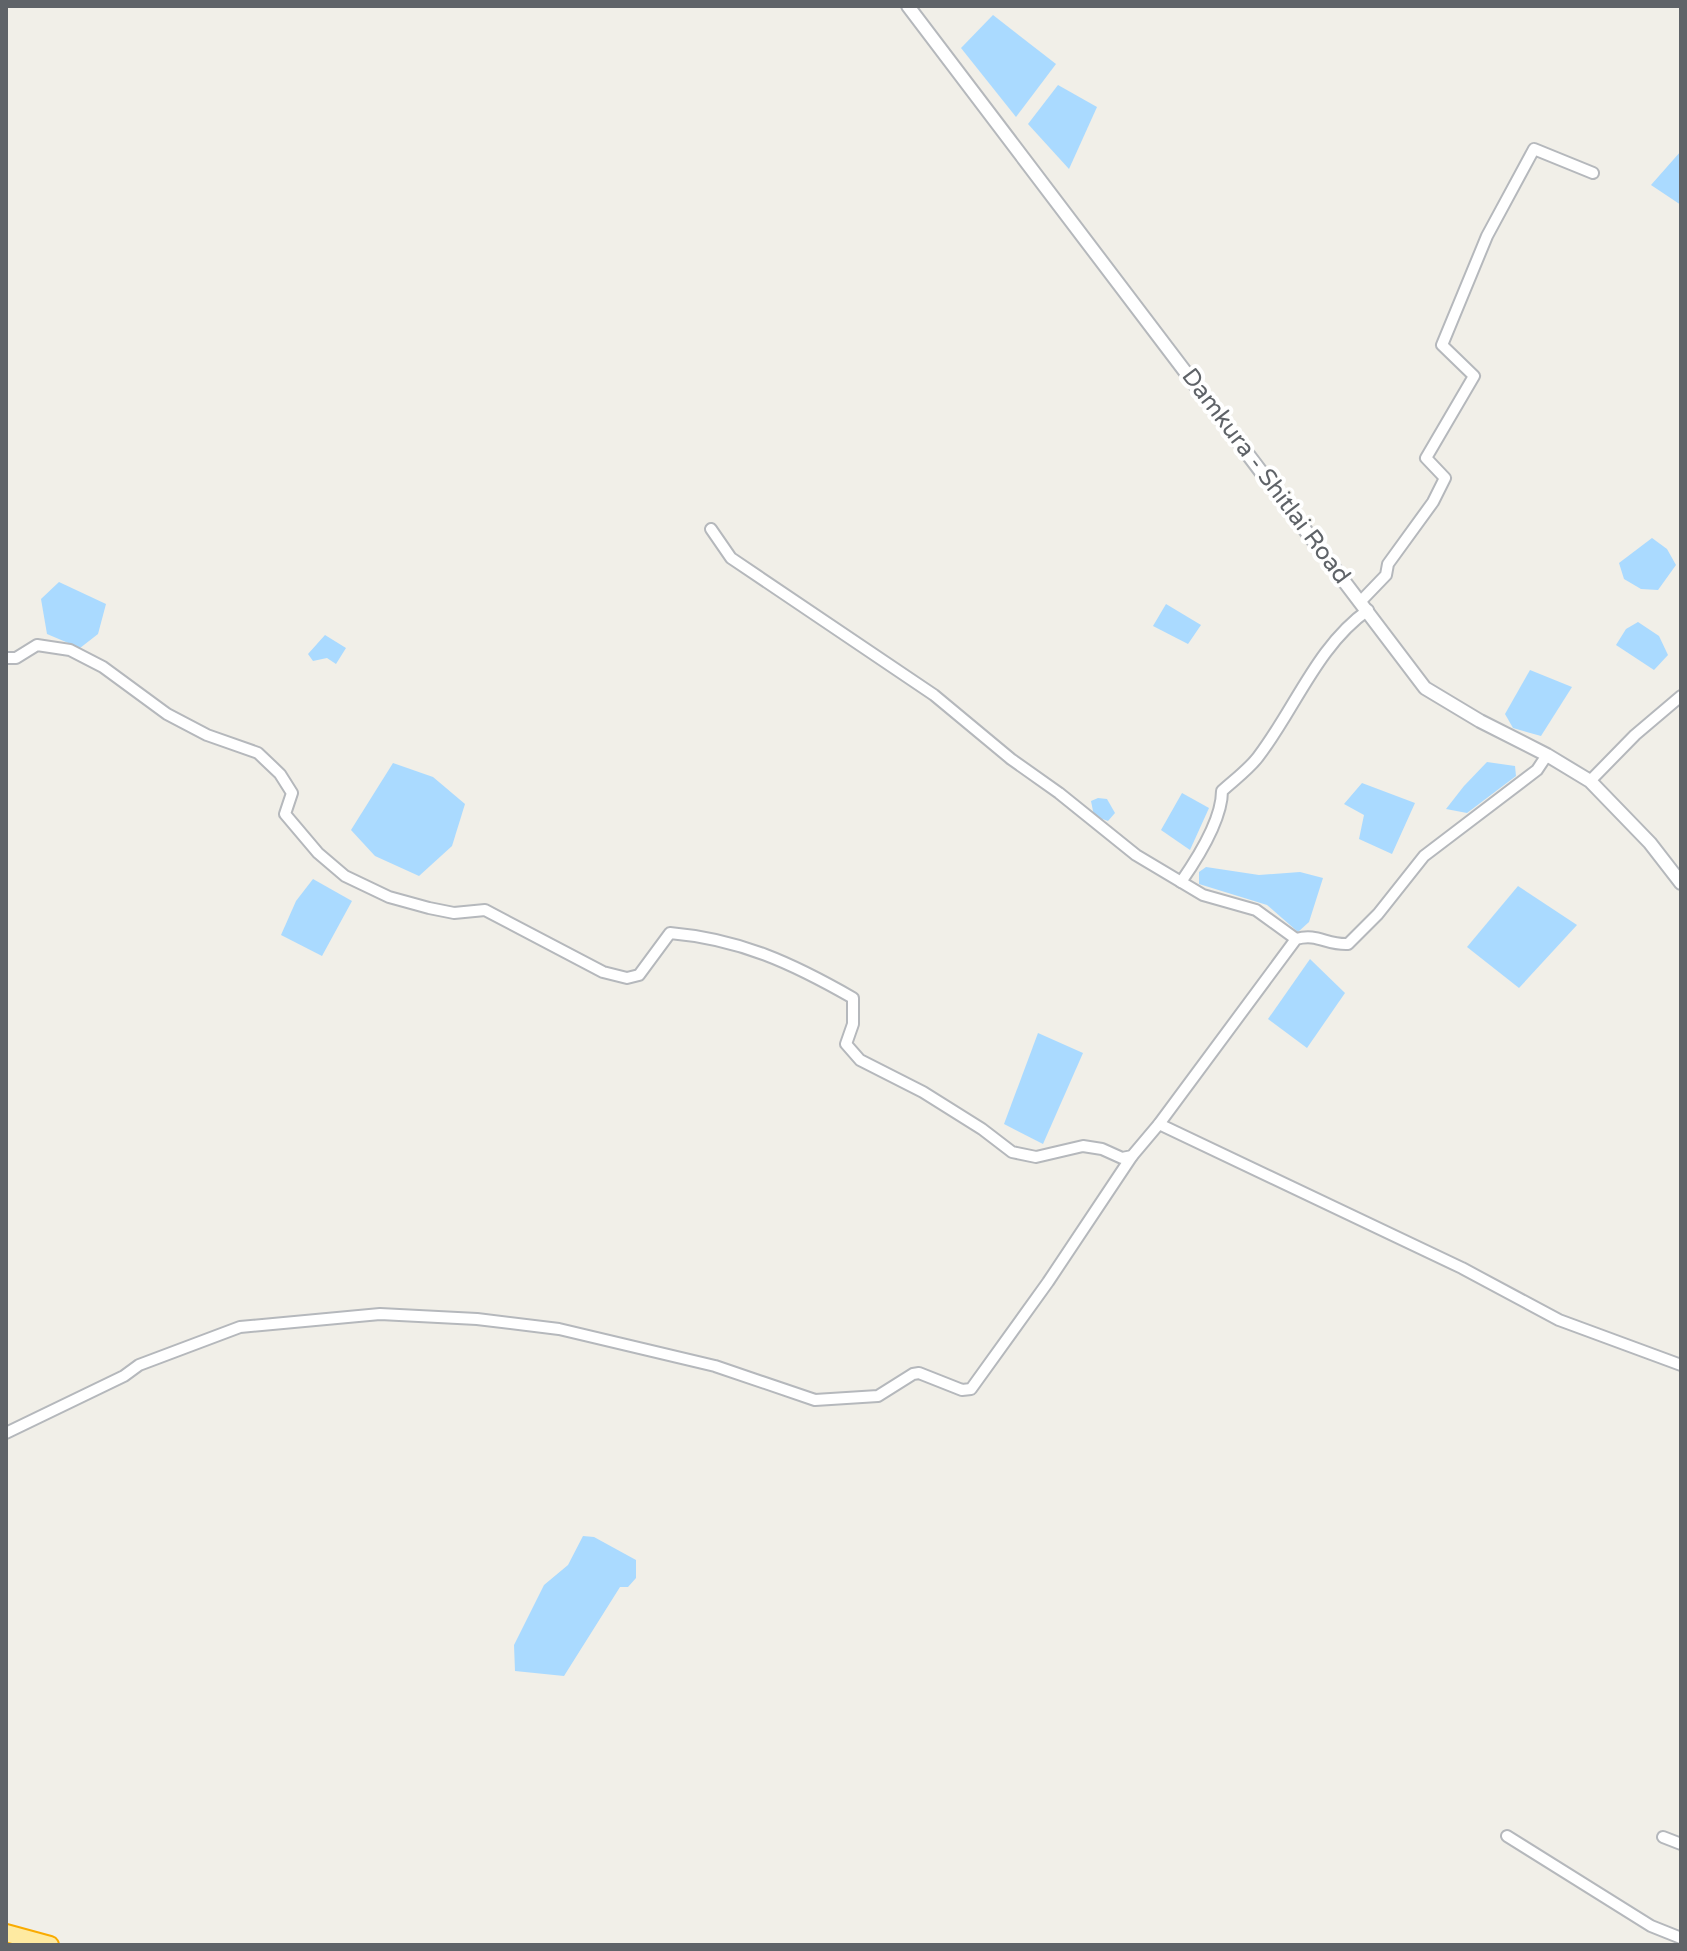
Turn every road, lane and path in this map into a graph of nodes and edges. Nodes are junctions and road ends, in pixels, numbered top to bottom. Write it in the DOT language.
graph roads {
  1 [pos="908,6"];
  2 [pos="1593,173"];
  3 [pos="711,529"];
  4 [pos="1364,606"];
  5 [pos="6,658"];
  6 [pos="1681,696"];
  7 [pos="1547,755"];
  8 [pos="1590,781"];
  9 [pos="1181,882"];
  10 [pos="1681,883"];
  11 [pos="1296,939"];
  12 [pos="1159,1124"];
  13 [pos="1132,1156"];
  14 [pos="1681,1365"];
  15 [pos="6,1433"];
  16 [pos="1507,1836"];
  17 [pos="1663,1837"];
  18 [pos="1681,1844"];
  19 [pos="6,1933"];
  20 [pos="1681,1938"];
  21 [pos="50,1945"];
  1 -- 4 [label="street, Damkura - Shitlai Road"];
  2 -- 4 [label="street"];
  3 -- 9 [label="street"];
  4 -- 7 [label="street, Damkura - Shitlai Road"];
  4 -- 9 [label="street"];
  5 -- 13 [label="street"];
  6 -- 8 [label="street"];
  7 -- 8 [label="street, Damkura - Shitlai Road"];
  7 -- 11 [label="street"];
  8 -- 10 [label="street, Damkura - Shitlai Road"];
  9 -- 11 [label="street"];
  11 -- 12 [label="street"];
  12 -- 13 [label="street"];
  12 -- 14 [label="street"];
  13 -- 15 [label="street"];
  16 -- 20 [label="street"];
  17 -- 18 [label="street"];
  19 -- 21 [label="highway"];
}
